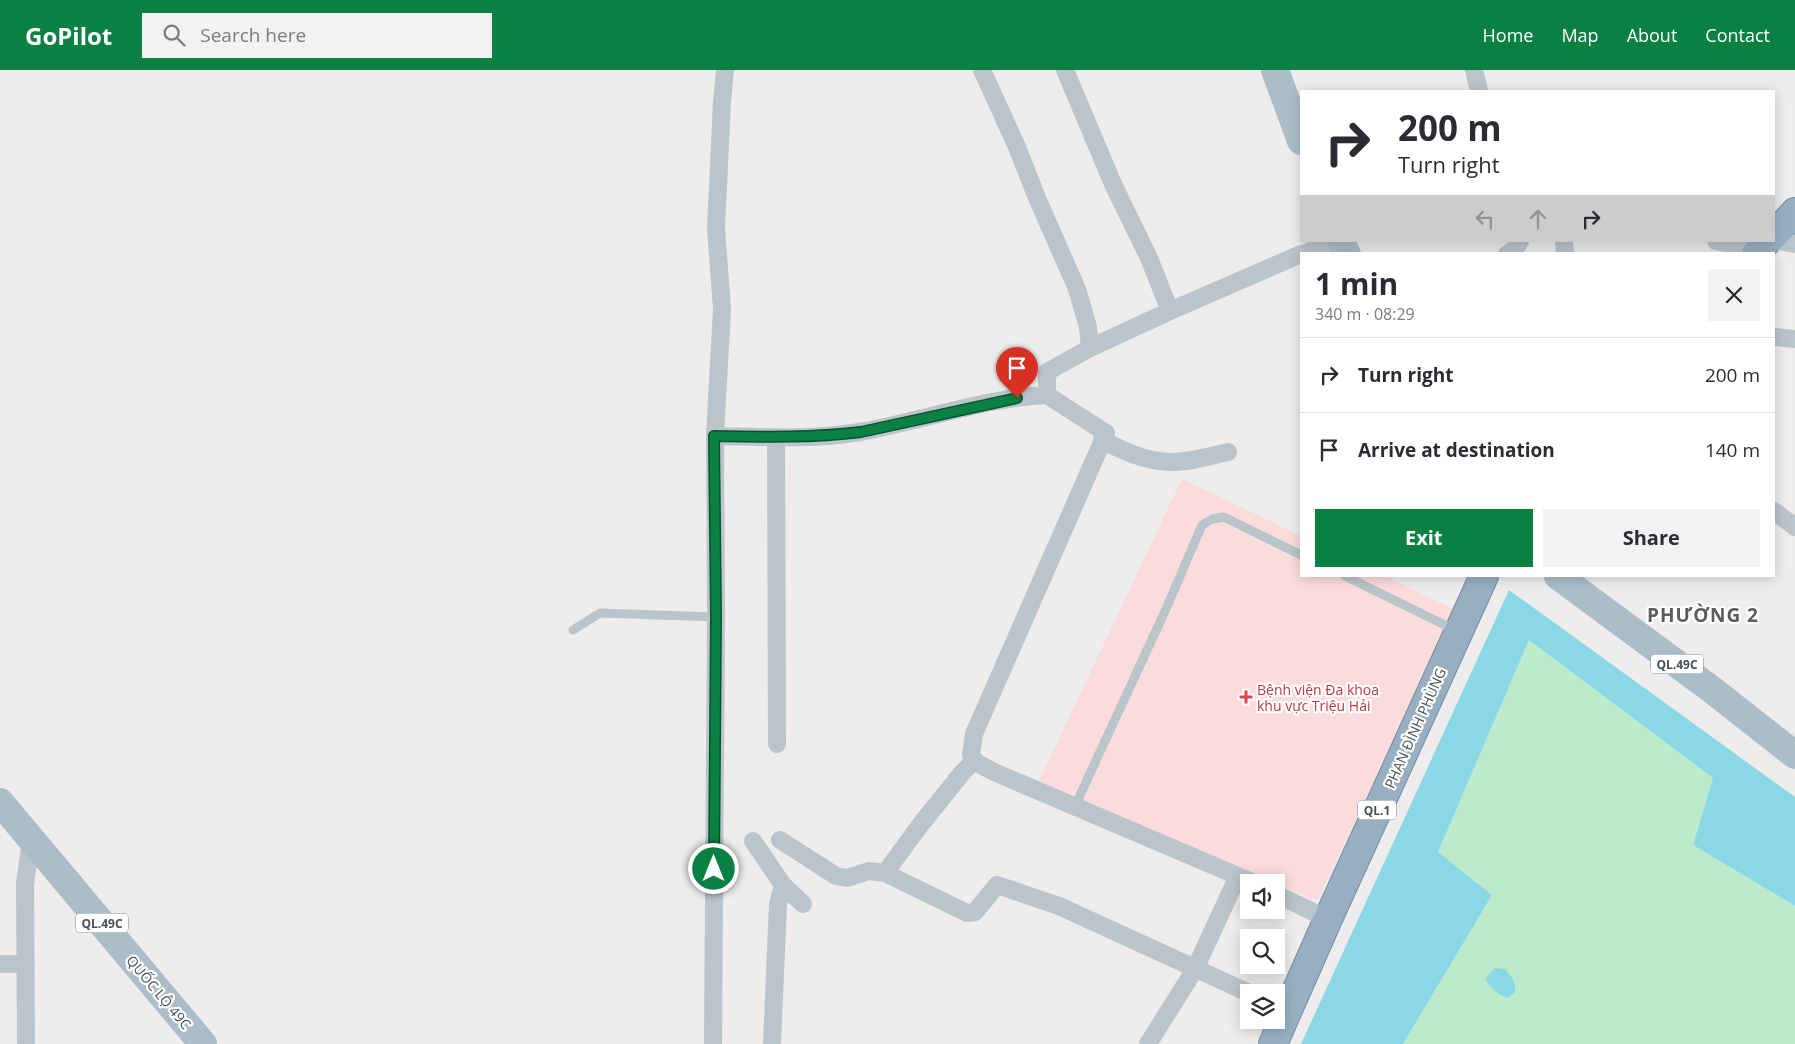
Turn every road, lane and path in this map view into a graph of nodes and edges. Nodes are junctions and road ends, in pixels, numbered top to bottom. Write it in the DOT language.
graph roads {
  1 [pos="725,70"];
  2 [pos="982,70"];
  3 [pos="1065,70"];
  4 [pos="1275,70"];
  5 [pos="1474,70"];
  6 [pos="1479,90"];
  7 [pos="1300,137"];
  8 [pos="1795,212"];
  9 [pos="1775,234"];
  10 [pos="1332,242"];
  11 [pos="1520,242"];
  12 [pos="1733,242"];
  13 [pos="1766,244"];
  14 [pos="1795,244"];
  15 [pos="1307,252"];
  16 [pos="1512,252"];
  17 [pos="1300,255"];
  18 [pos="1170,311"];
  19 [pos="1775,337"];
  20 [pos="1795,339"];
  21 [pos="1090,348"];
  22 [pos="1047,395"];
  23 [pos="714,436"];
  24 [pos="776,438"];
  25 [pos="1102,440"];
  26 [pos="1228,452"];
  27 [pos="1775,513"];
  28 [pos="1795,527"];
  29 [pos="1300,555"];
  30 [pos="1347,577"];
  31 [pos="1484,577"];
  32 [pos="1562,577"];
  33 [pos="716,617"];
  34 [pos="573,630"];
  35 [pos="1459,631"];
  36 [pos="777,744"];
  37 [pos="1795,754"];
  38 [pos="975,760"];
  39 [pos="0,802"];
  40 [pos="1075,806"];
  41 [pos="32,840"];
  42 [pos="780,840"];
  43 [pos="752,841"];
  44 [pos="885,873"];
  45 [pos="1240,877"];
  46 [pos="783,885"];
  47 [pos="1240,888"];
  48 [pos="1285,898"];
  49 [pos="803,904"];
  50 [pos="1328,919"];
  51 [pos="0,964"];
  52 [pos="26,964"];
  53 [pos="1194,969"];
  54 [pos="1240,990"];
  55 [pos="1285,1002"];
  56 [pos="1277,1029"];
  57 [pos="26,1044"];
  58 [pos="203,1044"];
  59 [pos="713,1044"];
  60 [pos="772,1044"];
  61 [pos="1148,1044"];
  62 [pos="1273,1044"];
  1 -- 23 [label="street"];
  2 -- 21 [label="street"];
  3 -- 18 [label="street"];
  4 -- 7 [label="main road"];
  5 -- 6 [label="street"];
  8 -- 9 [label="highway"];
  10 -- 15 [label="street"];
  11 -- 16 [label="street"];
  12 -- 13 [label="street"];
  13 -- 14 [label="street"];
  17 -- 18 [label="street"];
  18 -- 21 [label="street"];
  19 -- 20 [label="street"];
  21 -- 22 [label="street"];
  22 -- 24 [label="street"];
  22 -- 25 [label="street"];
  23 -- 24 [label="street"];
  23 -- 33 [label="street"];
  24 -- 36 [label="street"];
  25 -- 26 [label="street"];
  25 -- 38 [label="street"];
  27 -- 28 [label="street"];
  29 -- 40 [label="lane"];
  30 -- 35 [label="lane"];
  31 -- 35 [label="highway, PHAN ĐÌNH PHÙNG / QL.1"];
  32 -- 37 [label="main road, QL.49C"];
  33 -- 34 [label="lane"];
  33 -- 59 [label="street"];
  35 -- 50 [label="highway, PHAN ĐÌNH PHÙNG / QL.1"];
  38 -- 40 [label="street"];
  38 -- 44 [label="street"];
  39 -- 41 [label="main road, QUỐC LỘ 49C / QL.49C"];
  40 -- 45 [label="street"];
  41 -- 52 [label="street"];
  41 -- 58 [label="main road, QUỐC LỘ 49C / QL.49C"];
  42 -- 44 [label="street"];
  43 -- 46 [label="street"];
  44 -- 53 [label="street"];
  46 -- 49 [label="street"];
  46 -- 60 [label="street"];
  47 -- 53 [label="street"];
  48 -- 50 [label="street"];
  50 -- 55 [label="highway, PHAN ĐÌNH PHÙNG / QL.1"];
  51 -- 52 [label="street"];
  52 -- 57 [label="street"];
  53 -- 54 [label="street"];
  53 -- 61 [label="street"];
  56 -- 62 [label="highway, PHAN ĐÌNH PHÙNG / QL.1"];
}
